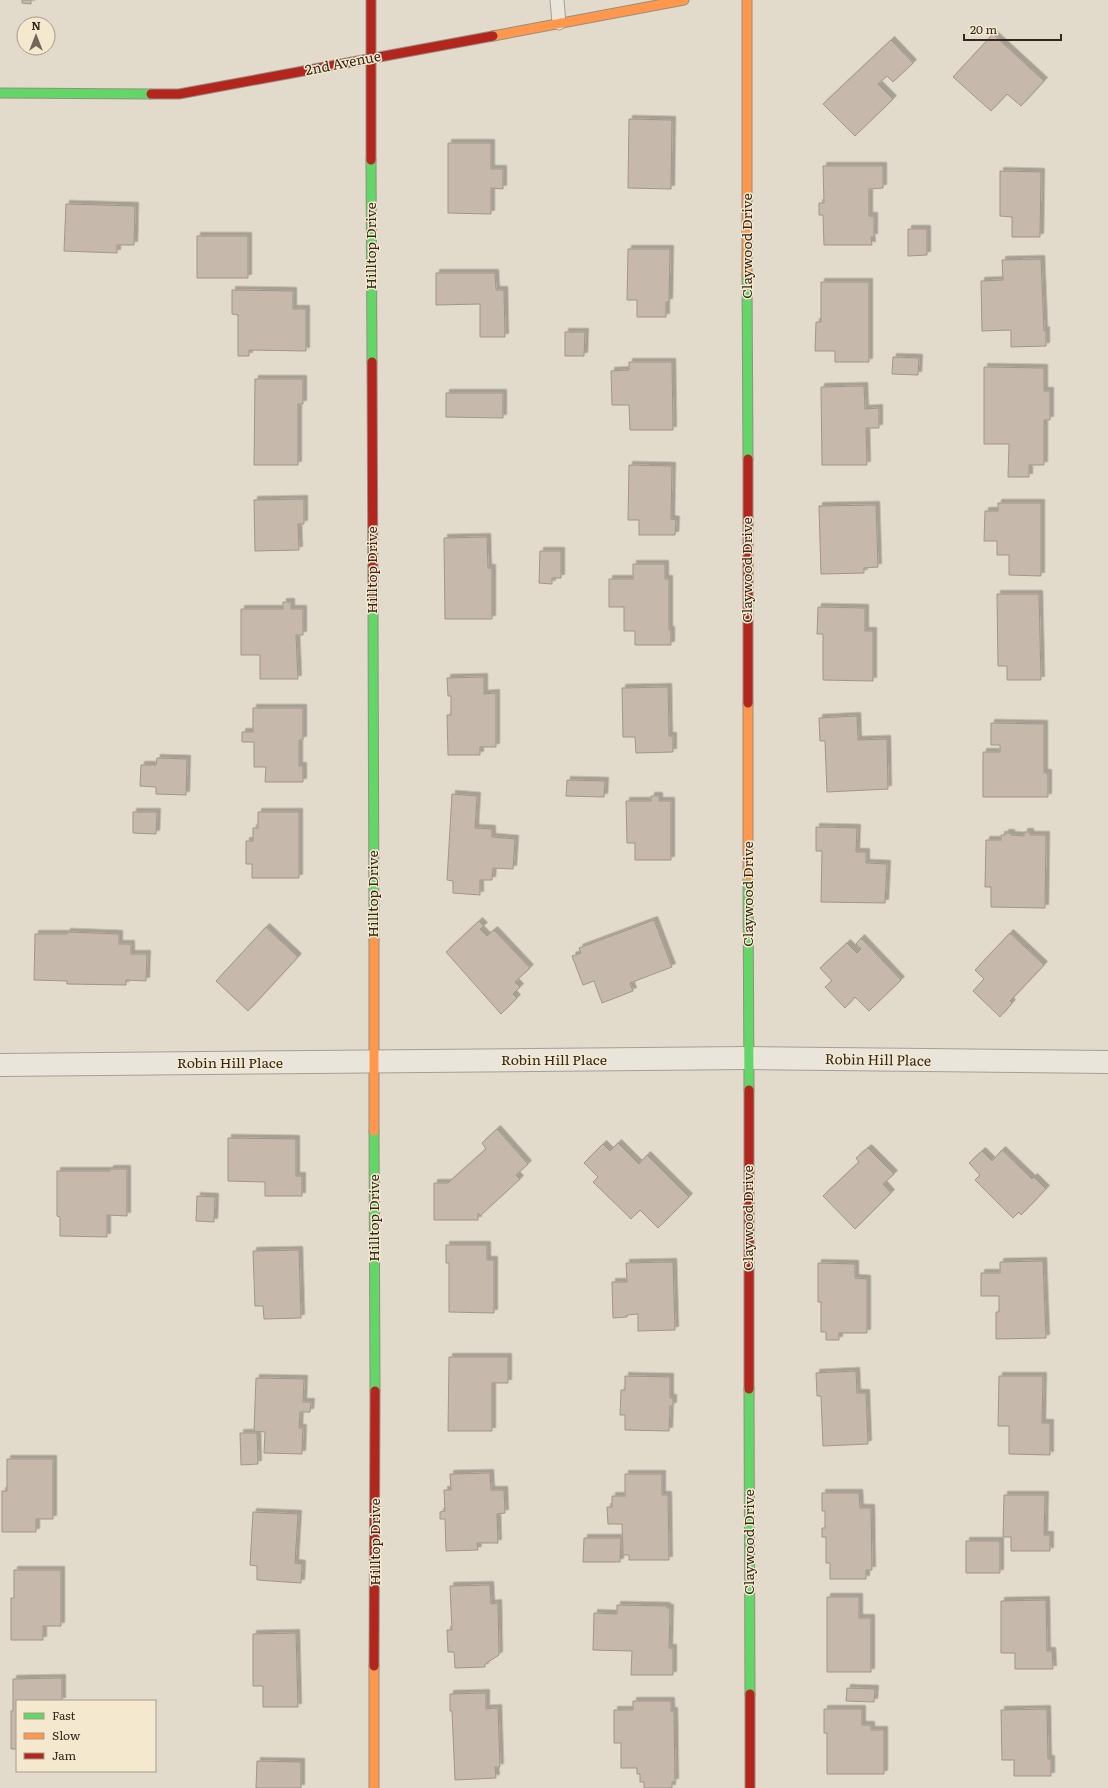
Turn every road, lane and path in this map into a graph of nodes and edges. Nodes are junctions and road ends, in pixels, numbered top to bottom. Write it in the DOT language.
graph roads {
  1 [pos="370,0"];
  2 [pos="557,0"];
  3 [pos="684,0"];
  4 [pos="747,0"];
  5 [pos="559,23"];
  6 [pos="370,58"];
  7 [pos="0,93"];
  8 [pos="748,1058"];
  9 [pos="374,1062"];
  10 [pos="1108,1062"];
  11 [pos="0,1065"];
  12 [pos="374,1788"];
  13 [pos="750,1788"];
  1 -- 6 [label="street, Hilltop Drive"];
  2 -- 5 [label="lane"];
  3 -- 5 [label="street, 2nd Avenue"];
  4 -- 8 [label="street, Claywood Drive"];
  5 -- 6 [label="street, 2nd Avenue"];
  6 -- 7 [label="street, 2nd Avenue"];
  6 -- 9 [label="street, Hilltop Drive"];
  8 -- 9 [label="street, Robin Hill Place"];
  8 -- 10 [label="street, Robin Hill Place"];
  8 -- 13 [label="street, Claywood Drive"];
  9 -- 11 [label="street, Robin Hill Place"];
  9 -- 12 [label="street, Hilltop Drive"];
}
